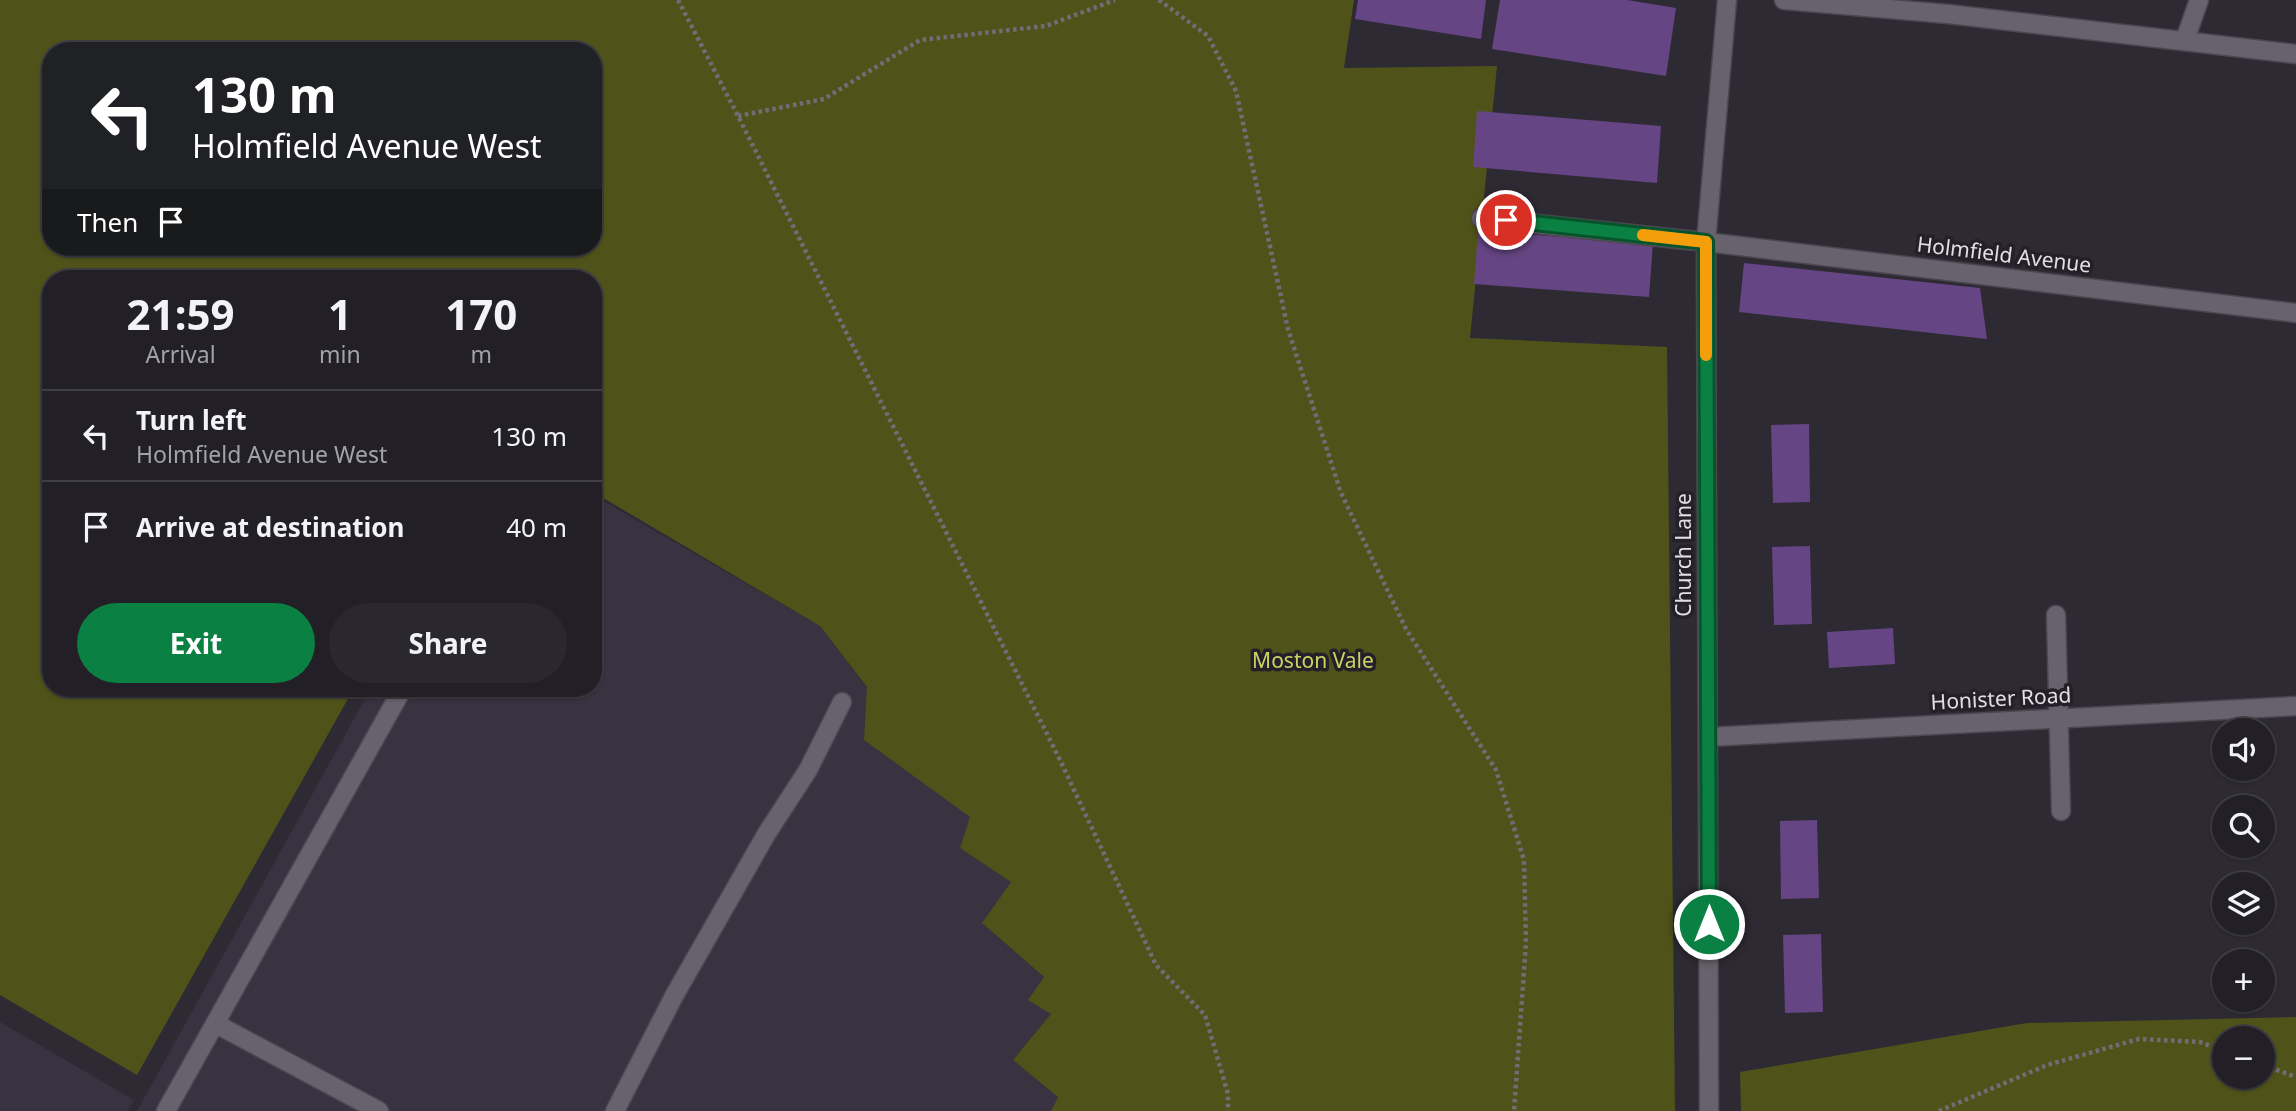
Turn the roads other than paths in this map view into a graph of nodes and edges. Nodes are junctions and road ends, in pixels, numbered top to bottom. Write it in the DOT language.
graph roads {
  1 [pos="1727,0"];
  2 [pos="1784,0"];
  3 [pos="2199,0"];
  4 [pos="1951,7"];
  5 [pos="2185,40"];
  6 [pos="2296,54"];
  7 [pos="1481,218"];
  8 [pos="1706,242"];
  9 [pos="2296,313"];
  10 [pos="2056,615"];
  11 [pos="399,697"];
  12 [pos="842,702"];
  13 [pos="2296,706"];
  14 [pos="2059,719"];
  15 [pos="1708,737"];
  16 [pos="2061,811"];
  17 [pos="216,1024"];
  18 [pos="166,1111"];
  19 [pos="379,1111"];
  20 [pos="615,1111"];
  21 [pos="1709,1111"];
  1 -- 8 [label="street, Church Lane"];
  2 -- 4 [label="street"];
  3 -- 5 [label="street"];
  4 -- 5 [label="street"];
  5 -- 6 [label="street"];
  7 -- 8 [label="street, Holmfield Avenue"];
  8 -- 9 [label="street, Holmfield Avenue"];
  8 -- 15 [label="street, Church Lane"];
  10 -- 14 [label="street"];
  11 -- 17 [label="street"];
  12 -- 20 [label="street"];
  13 -- 14 [label="street, Honister Road"];
  14 -- 15 [label="street, Honister Road"];
  14 -- 16 [label="street"];
  15 -- 21 [label="street, Church Lane"];
  17 -- 18 [label="street"];
  17 -- 19 [label="street"];
}
